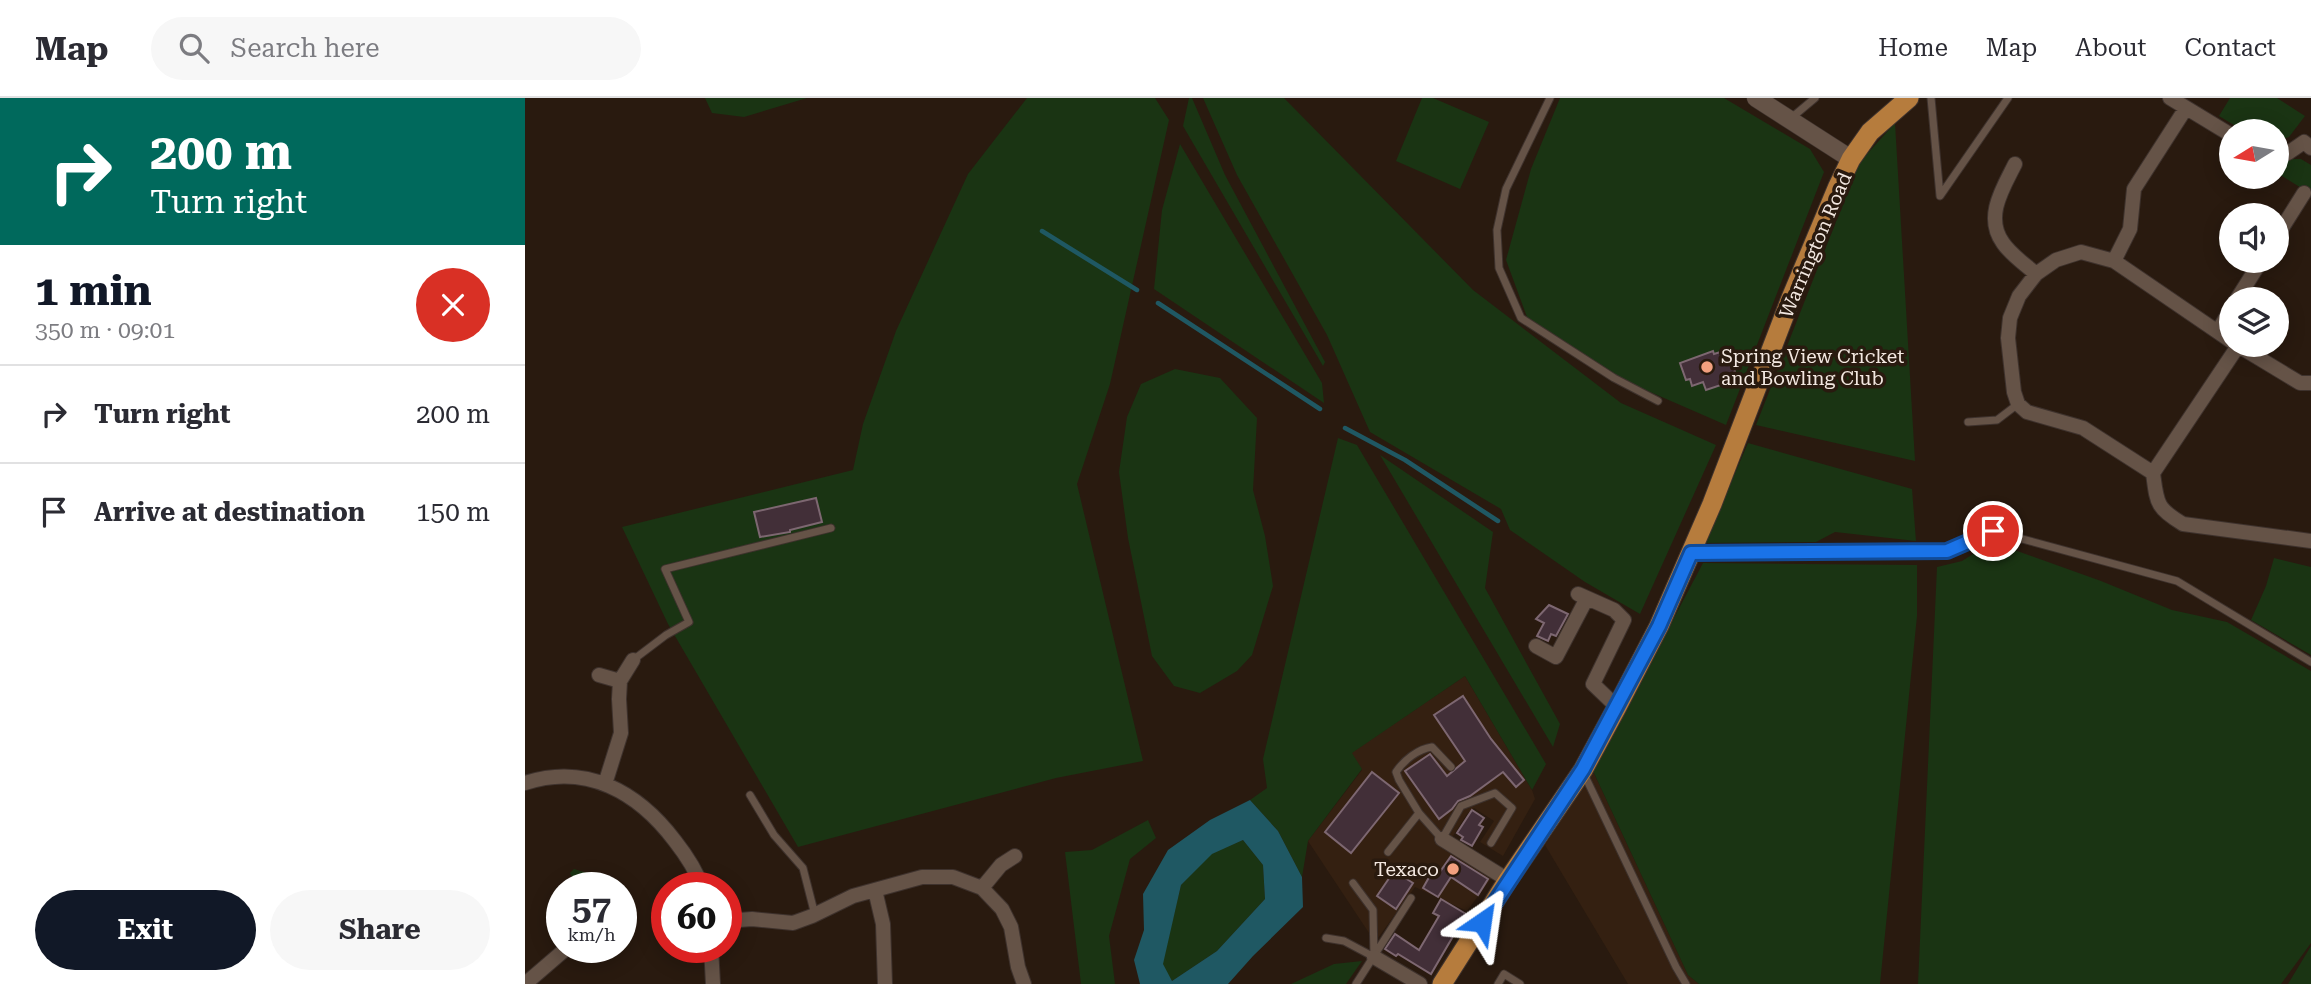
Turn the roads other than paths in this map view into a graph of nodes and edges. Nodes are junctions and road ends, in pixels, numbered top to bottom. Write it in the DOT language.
graph roads {
  1 [pos="1550,98"];
  2 [pos="1756,98"];
  3 [pos="1815,98"];
  4 [pos="1909,98"];
  5 [pos="1931,98"];
  6 [pos="2008,98"];
  7 [pos="2170,98"];
  8 [pos="2186,108"];
  9 [pos="1790,119"];
  10 [pos="2219,128"];
  11 [pos="2309,140"];
  12 [pos="2289,152"];
  13 [pos="1851,159"];
  14 [pos="2015,164"];
  15 [pos="2304,193"];
  16 [pos="2289,217"];
  17 [pos="2114,261"];
  18 [pos="2036,274"];
  19 [pos="2218,331"];
  20 [pos="2229,357"];
  21 [pos="2257,357"];
  22 [pos="2311,383"];
  23 [pos="1658,401"];
  24 [pos="2018,404"];
  25 [pos="1968,422"];
  26 [pos="2153,474"];
  27 [pos="831,528"];
  28 [pos="2311,541"];
  29 [pos="1691,553"];
  30 [pos="1536,646"];
  31 [pos="633,660"];
  32 [pos="2311,662"];
  33 [pos="599,676"];
  34 [pos="620,681"];
  35 [pos="1616,708"];
  36 [pos="1451,767"];
  37 [pos="1583,769"];
  38 [pos="525,783"];
  39 [pos="605,784"];
  40 [pos="750,795"];
  41 [pos="1419,813"];
  42 [pos="1442,839"];
  43 [pos="1491,843"];
  44 [pos="1388,852"];
  45 [pos="1015,856"];
  46 [pos="694,872"];
  47 [pos="1508,880"];
  48 [pos="1353,883"];
  49 [pos="982,888"];
  50 [pos="874,890"];
  51 [pos="1411,898"];
  52 [pos="815,915"];
  53 [pos="742,920"];
  54 [pos="1326,938"];
  55 [pos="1374,957"];
  56 [pos="546,959"];
  57 [pos="712,963"];
  58 [pos="525,984"];
  59 [pos="713,984"];
  60 [pos="885,984"];
  61 [pos="1024,984"];
  62 [pos="1356,984"];
  63 [pos="1420,984"];
  64 [pos="1442,984"];
  65 [pos="1498,984"];
  66 [pos="1520,984"];
  67 [pos="1686,984"];
  1 -- 23 [label="lane"];
  2 -- 9 [label="street"];
  3 -- 9 [label="lane"];
  4 -- 13 [label="main road, Warrington Road"];
  5 -- 6 [label="lane"];
  7 -- 8 [label="street"];
  8 -- 10 [label="street"];
  8 -- 17 [label="street"];
  9 -- 13 [label="street"];
  11 -- 12 [label="street"];
  13 -- 29 [label="main road, Warrington Road"];
  14 -- 18 [label="street"];
  15 -- 16 [label="street"];
  17 -- 18 [label="street"];
  17 -- 19 [label="street"];
  18 -- 24 [label="street"];
  20 -- 26 [label="street"];
  21 -- 22 [label="street"];
  24 -- 25 [label="lane"];
  24 -- 26 [label="street"];
  26 -- 28 [label="street"];
  27 -- 31 [label="lane"];
  29 -- 32 [label="lane"];
  29 -- 35 [label="main road, Warrington Road"];
  30 -- 35 [label="street"];
  31 -- 34 [label="street"];
  33 -- 34 [label="street"];
  34 -- 39 [label="street"];
  35 -- 37 [label="main road, Warrington Road"];
  36 -- 41 [label="lane"];
  37 -- 47 [label="main road, Warrington Road"];
  37 -- 67 [label="lane"];
  38 -- 39 [label="street"];
  39 -- 46 [label="street"];
  40 -- 52 [label="lane"];
  41 -- 42 [label="lane"];
  41 -- 44 [label="lane"];
  42 -- 43 [label="lane"];
  42 -- 47 [label="street"];
  45 -- 49 [label="street"];
  47 -- 64 [label="main road, Warrington Road"];
  48 -- 55 [label="lane"];
  49 -- 50 [label="street"];
  49 -- 61 [label="street"];
  50 -- 52 [label="street"];
  50 -- 60 [label="street"];
  51 -- 55 [label="lane"];
  52 -- 53 [label="street"];
  54 -- 55 [label="lane"];
  55 -- 62 [label="lane"];
  55 -- 63 [label="street"];
  56 -- 58 [label="street"];
  57 -- 59 [label="street"];
  65 -- 66 [label="lane"];
}
